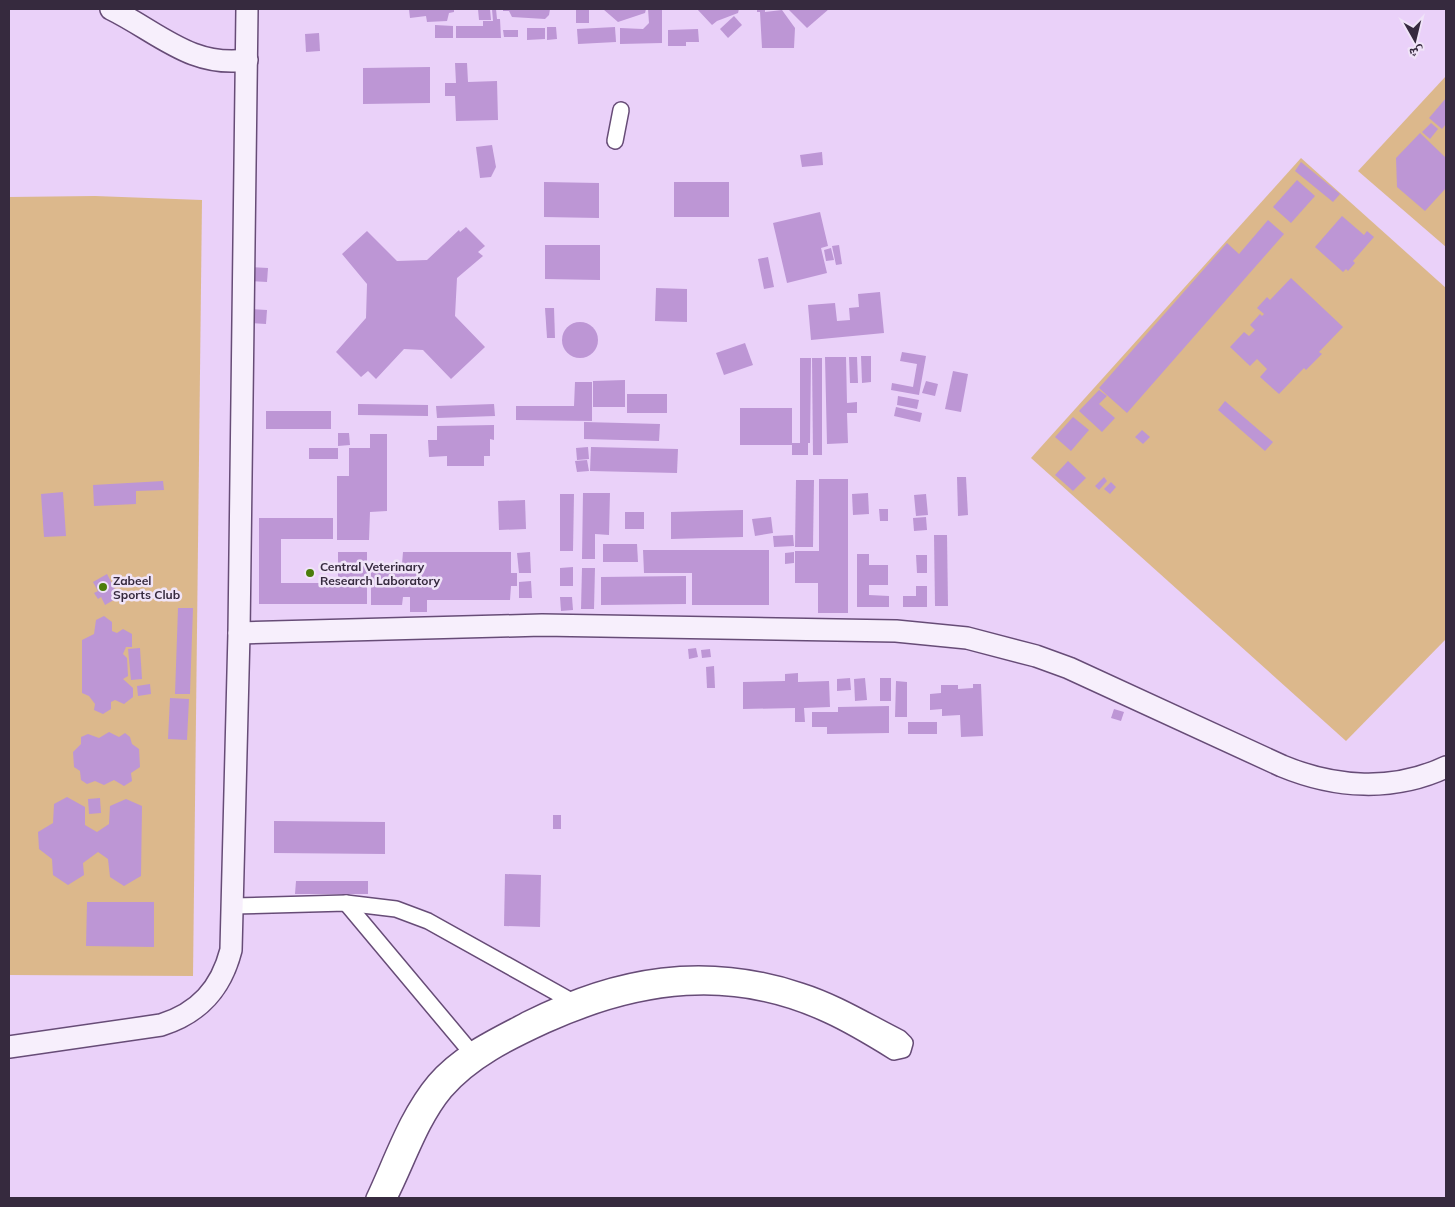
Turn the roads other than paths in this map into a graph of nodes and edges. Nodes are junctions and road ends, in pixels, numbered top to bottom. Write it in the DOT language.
graph roads {
  1 [pos="112,9"];
  2 [pos="247,9"];
  3 [pos="246,60"];
  4 [pos="621,110"];
  5 [pos="615,140"];
  6 [pos="239,633"];
  7 [pos="1446,767"];
  8 [pos="346,903"];
  9 [pos="233,906"];
  10 [pos="569,999"];
  11 [pos="585,1009"];
  12 [pos="9,1047"];
  13 [pos="474,1056"];
  14 [pos="440,1087"];
  15 [pos="374,1198"];
  16 [pos="390,1198"];
  1 -- 3 [label="street"];
  2 -- 3 [label="street"];
  3 -- 6 [label="street"];
  4 -- 5 [label="street"];
  6 -- 7 [label="street"];
  6 -- 9 [label="street"];
  8 -- 9 [label="street"];
  8 -- 10 [label="street"];
  8 -- 13 [label="street"];
  9 -- 12 [label="street"];
  10 -- 11 [label="street"];
  10 -- 11 [label="street"];
  10 -- 13 [label="street"];
  11 -- 13 [label="street"];
  13 -- 14 [label="street"];
  14 -- 15 [label="street"];
  14 -- 16 [label="street"];
}
